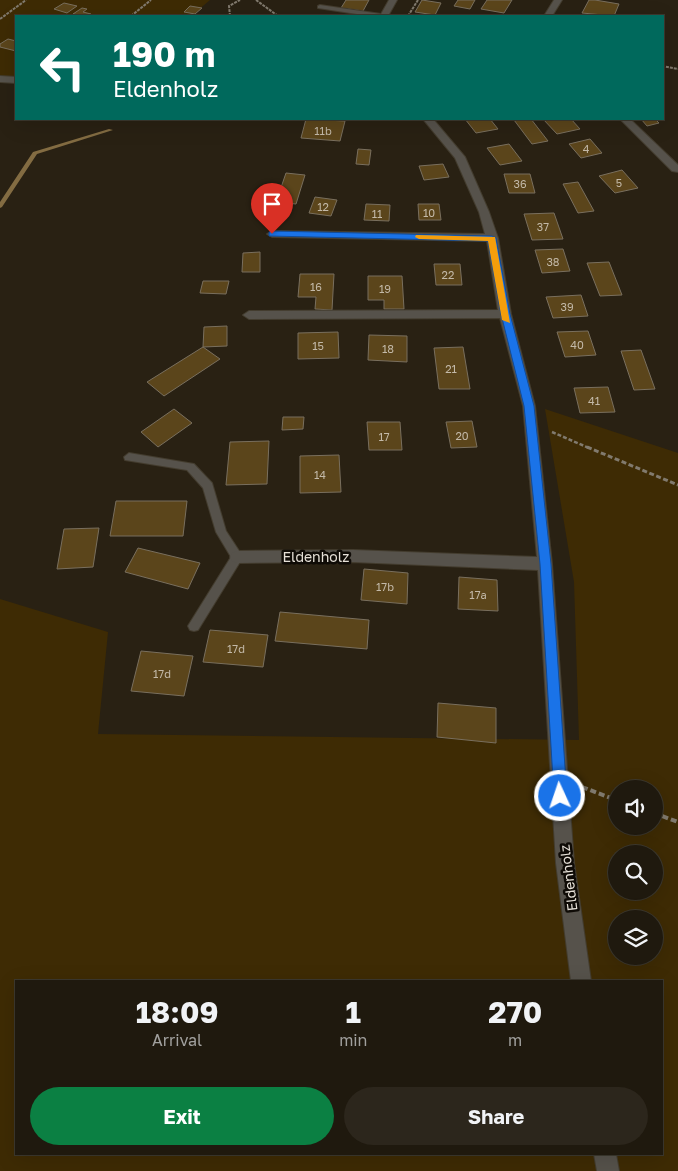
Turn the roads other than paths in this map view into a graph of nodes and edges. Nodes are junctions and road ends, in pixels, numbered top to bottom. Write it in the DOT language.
graph roads {
  1 [pos="393,0"];
  2 [pos="558,0"];
  3 [pos="320,7"];
  4 [pos="376,15"];
  5 [pos="384,15"];
  6 [pos="549,15"];
  7 [pos="0,79"];
  8 [pos="15,80"];
  9 [pos="429,120"];
  10 [pos="626,120"];
  11 [pos="676,169"];
  12 [pos="272,234"];
  13 [pos="492,238"];
  14 [pos="505,314"];
  15 [pos="249,315"];
  16 [pos="129,457"];
  17 [pos="237,558"];
  18 [pos="546,564"];
  19 [pos="194,626"];
  20 [pos="581,980"];
  21 [pos="605,1155"];
  22 [pos="608,1171"];
  1 -- 5 [label="street"];
  2 -- 6 [label="street"];
  3 -- 4 [label="lane"];
  7 -- 8 [label="street"];
  9 -- 13 [label="street, Eldenholz"];
  10 -- 11 [label="street"];
  12 -- 13 [label="street"];
  13 -- 14 [label="street, Eldenholz"];
  14 -- 15 [label="street"];
  14 -- 18 [label="street, Eldenholz"];
  16 -- 17 [label="lane"];
  17 -- 18 [label="street, Eldenholz"];
  17 -- 19 [label="lane"];
  18 -- 20 [label="street, Eldenholz"];
  21 -- 22 [label="street"];
}
